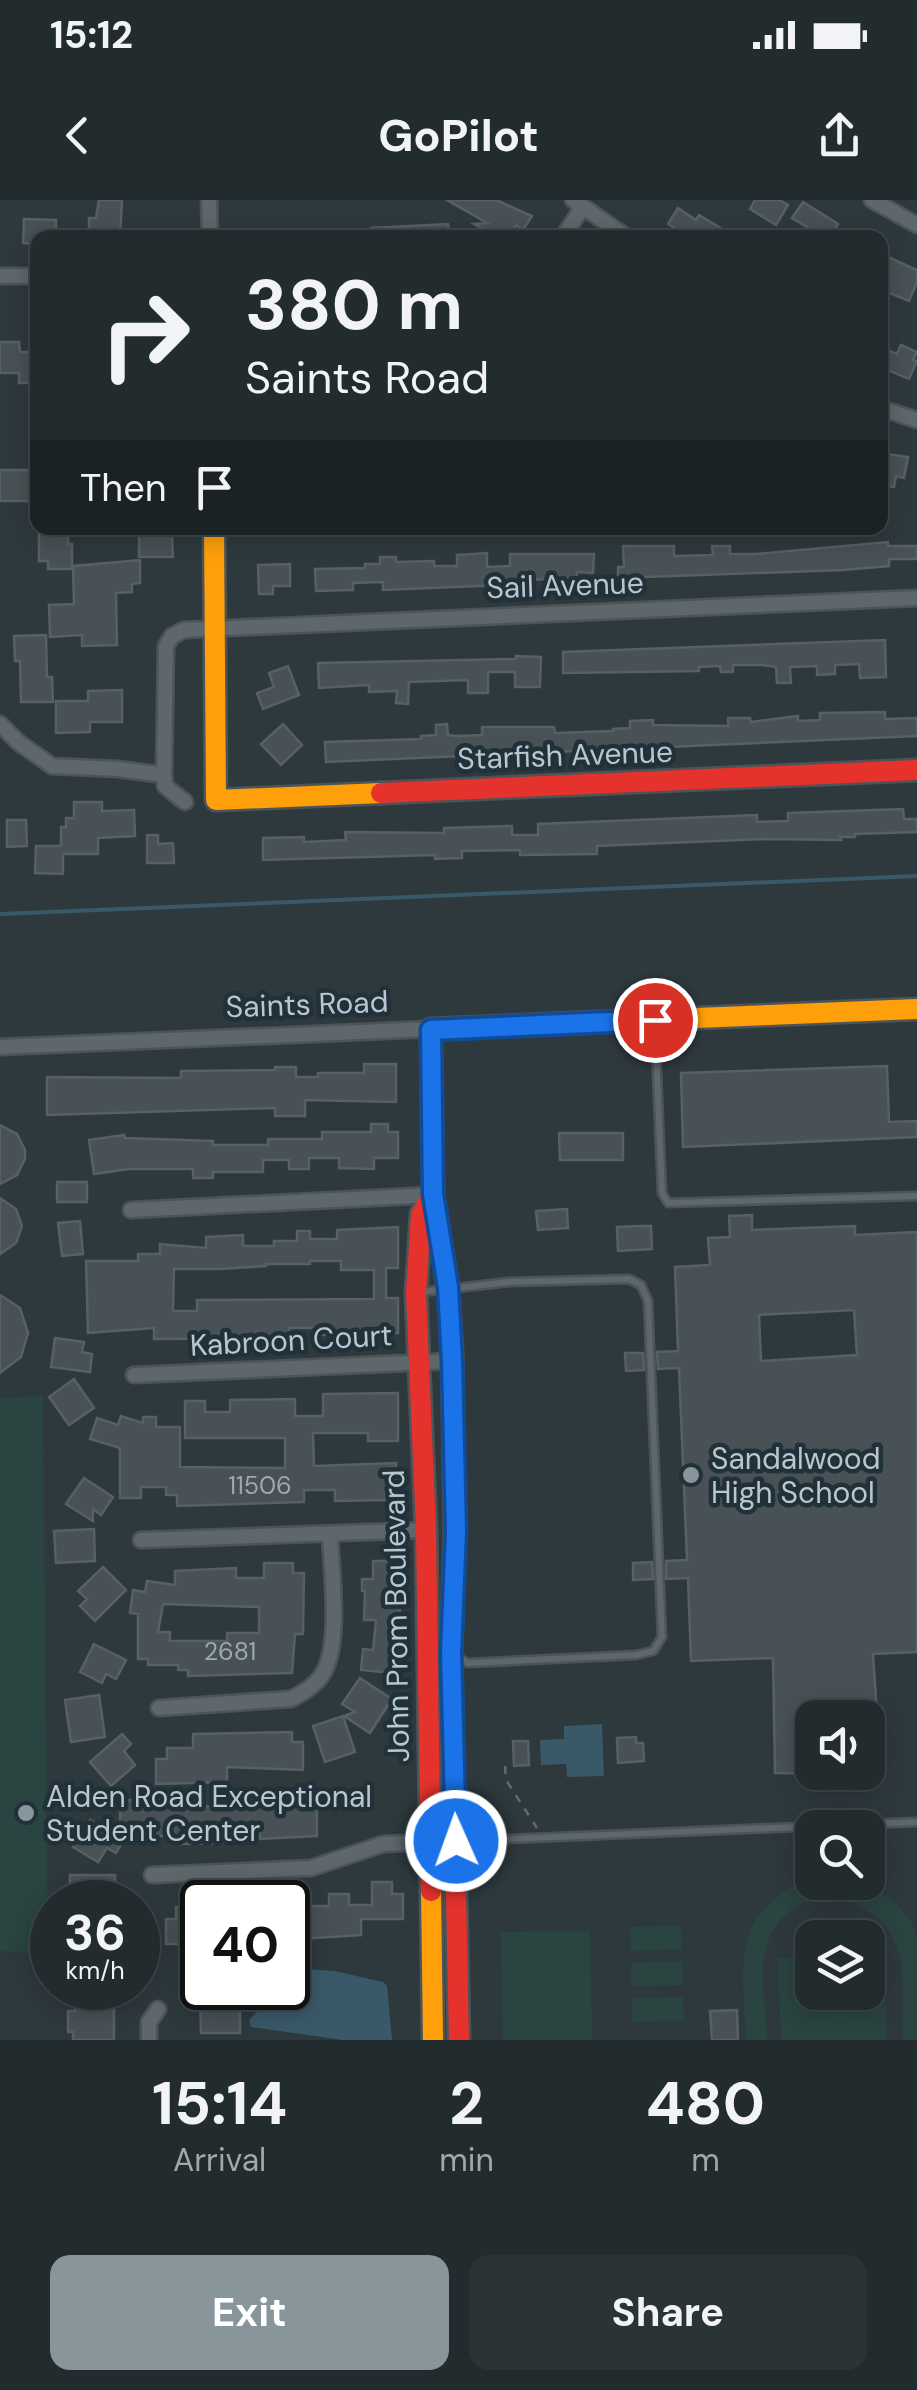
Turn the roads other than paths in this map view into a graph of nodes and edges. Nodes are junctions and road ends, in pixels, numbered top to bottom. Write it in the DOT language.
graph roads {
  1 [pos="209,200"];
  2 [pos="872,200"];
  3 [pos="578,203"];
  4 [pos="917,226"];
  5 [pos="210,230"];
  6 [pos="566,230"];
  7 [pos="617,230"];
  8 [pos="0,276"];
  9 [pos="30,276"];
  10 [pos="888,411"];
  11 [pos="917,420"];
  12 [pos="214,535"];
  13 [pos="917,598"];
  14 [pos="216,628"];
  15 [pos="0,724"];
  16 [pos="917,770"];
  17 [pos="164,775"];
  18 [pos="184,802"];
  19 [pos="917,1009"];
  20 [pos="655,1020"];
  21 [pos="431,1030"];
  22 [pos="0,1047"];
  23 [pos="433,1194"];
  24 [pos="917,1196"];
  25 [pos="131,1210"];
  26 [pos="448,1287"];
  27 [pos="416,1293"];
  28 [pos="420,1361"];
  29 [pos="452,1361"];
  30 [pos="134,1375"];
  31 [pos="423,1461"];
  32 [pos="454,1480"];
  33 [pos="426,1530"];
  34 [pos="330,1534"];
  35 [pos="141,1540"];
  36 [pos="447,1650"];
  37 [pos="159,1708"];
  38 [pos="917,1822"];
  39 [pos="430,1841"];
  40 [pos="456,1841"];
  41 [pos="152,1875"];
  42 [pos="157,2010"];
  43 [pos="149,2040"];
  44 [pos="433,2040"];
  45 [pos="459,2040"];
  1 -- 5 [label="street"];
  2 -- 4 [label="street"];
  3 -- 6 [label="street"];
  3 -- 7 [label="street"];
  8 -- 9 [label="street"];
  10 -- 11 [label="street"];
  12 -- 14 [label="street"];
  13 -- 14 [label="street, Sail Avenue"];
  14 -- 16 [label="street, Starfish Avenue"];
  14 -- 17 [label="street, Sail Avenue"];
  15 -- 17 [label="street"];
  17 -- 18 [label="street"];
  19 -- 20 [label="street, Saints Road"];
  20 -- 21 [label="street, Saints Road"];
  20 -- 24 [label="lane"];
  21 -- 22 [label="street, Saints Road"];
  21 -- 23 [label="street, John Prom Boulevard"];
  23 -- 25 [label="street"];
  23 -- 26 [label="street, John Prom Boulevard"];
  23 -- 27 [label="street, John Prom Boulevard"];
  26 -- 27 [label="lane"];
  26 -- 29 [label="street, John Prom Boulevard"];
  26 -- 36 [label="lane"];
  27 -- 28 [label="street, John Prom Boulevard"];
  28 -- 29 [label="street, Kabroon Court"];
  28 -- 30 [label="street, Kabroon Court"];
  28 -- 31 [label="street, John Prom Boulevard"];
  29 -- 32 [label="street, John Prom Boulevard"];
  31 -- 32 [label="street"];
  31 -- 33 [label="street, John Prom Boulevard"];
  32 -- 36 [label="street, John Prom Boulevard"];
  33 -- 34 [label="street"];
  33 -- 39 [label="street, John Prom Boulevard"];
  34 -- 35 [label="street"];
  34 -- 37 [label="street"];
  36 -- 40 [label="street, John Prom Boulevard"];
  38 -- 40 [label="lane"];
  39 -- 40 [label="street"];
  39 -- 41 [label="street"];
  39 -- 44 [label="street, John Prom Boulevard"];
  40 -- 45 [label="street, John Prom Boulevard"];
  42 -- 43 [label="street"];
}
